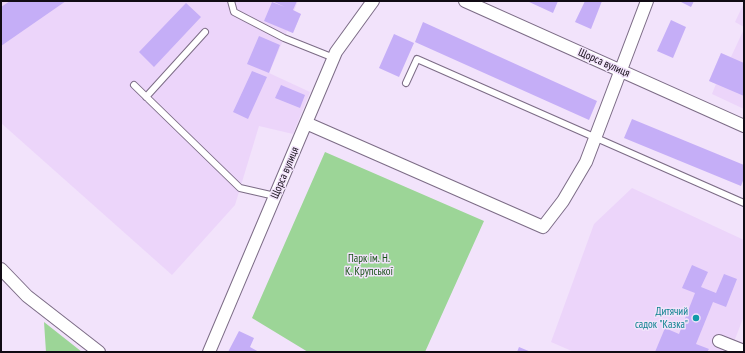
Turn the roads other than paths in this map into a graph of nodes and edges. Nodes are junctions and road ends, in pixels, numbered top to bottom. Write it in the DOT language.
graph roads {
  1 [pos="231,1"];
  2 [pos="373,1"];
  3 [pos="465,1"];
  4 [pos="647,1"];
  5 [pos="205,32"];
  6 [pos="334,58"];
  7 [pos="621,71"];
  8 [pos="406,83"];
  9 [pos="134,84"];
  10 [pos="146,97"];
  11 [pos="306,123"];
  12 [pos="744,126"];
  13 [pos="594,138"];
  14 [pos="275,196"];
  15 [pos="744,203"];
  16 [pos="1,269"];
  17 [pos="718,341"];
  18 [pos="744,351"];
  19 [pos="99,352"];
  20 [pos="209,352"];
  1 -- 6 [label="lane"];
  2 -- 6 [label="street, Щорса вулиця"];
  3 -- 7 [label="street, Щорса вулиця"];
  4 -- 7 [label="street"];
  5 -- 10 [label="lane"];
  6 -- 11 [label="street, Щорса вулиця"];
  7 -- 12 [label="street, Щорса вулиця"];
  7 -- 13 [label="street"];
  8 -- 13 [label="lane"];
  9 -- 10 [label="lane"];
  10 -- 14 [label="lane"];
  11 -- 13 [label="street"];
  11 -- 14 [label="street, Щорса вулиця"];
  13 -- 15 [label="lane"];
  14 -- 20 [label="street, Щорса вулиця"];
  16 -- 19 [label="street"];
  17 -- 18 [label="street"];
}
